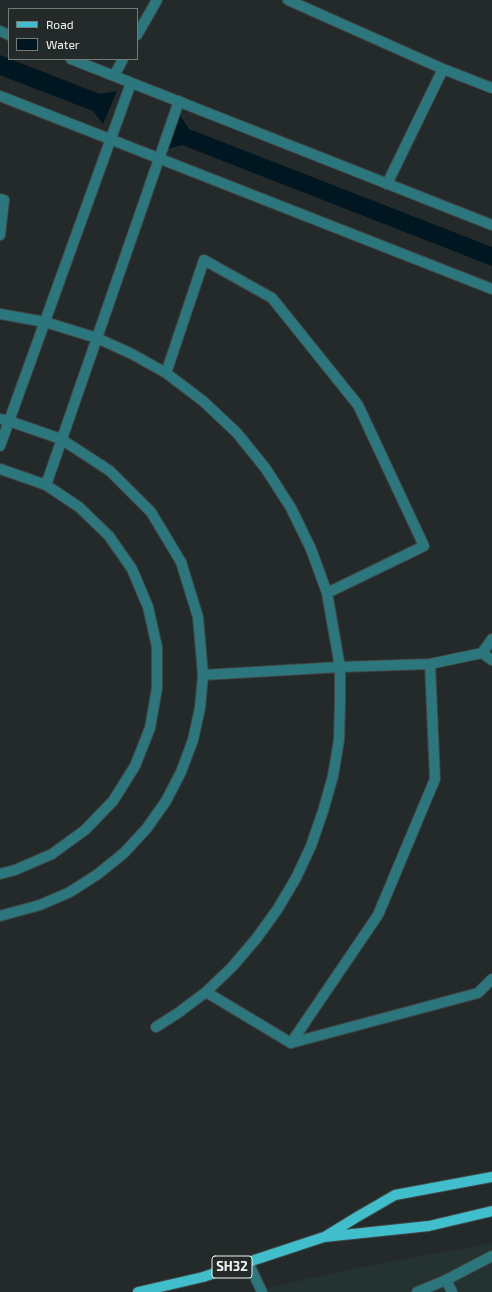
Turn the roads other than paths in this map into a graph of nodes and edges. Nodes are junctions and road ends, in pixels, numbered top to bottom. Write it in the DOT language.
graph roads {
  1 [pos="156,0"];
  2 [pos="288,0"];
  3 [pos="138,33"];
  4 [pos="74,60"];
  5 [pos="122,60"];
  6 [pos="443,69"];
  7 [pos="114,76"];
  8 [pos="131,82"];
  9 [pos="492,88"];
  10 [pos="0,96"];
  11 [pos="179,101"];
  12 [pos="111,139"];
  13 [pos="159,158"];
  14 [pos="387,184"];
  15 [pos="0,199"];
  16 [pos="492,225"];
  17 [pos="0,235"];
  18 [pos="492,289"];
  19 [pos="0,314"];
  20 [pos="45,322"];
  21 [pos="97,338"];
  22 [pos="166,373"];
  23 [pos="5,420"];
  24 [pos="62,439"];
  25 [pos="0,446"];
  26 [pos="0,469"];
  27 [pos="46,485"];
  28 [pos="327,593"];
  29 [pos="492,639"];
  30 [pos="482,653"];
  31 [pos="492,660"];
  32 [pos="430,664"];
  33 [pos="340,667"];
  34 [pos="203,675"];
  35 [pos="0,874"];
  36 [pos="0,916"];
  37 [pos="492,979"];
  38 [pos="206,992"];
  39 [pos="156,1027"];
  40 [pos="291,1043"];
  41 [pos="492,1177"];
  42 [pos="492,1211"];
  43 [pos="324,1238"];
  44 [pos="492,1256"];
  45 [pos="248,1262"];
  46 [pos="446,1280"];
  47 [pos="144,1291"];
  48 [pos="262,1292"];
  49 [pos="417,1292"];
  50 [pos="452,1292"];
  1 -- 3 [label="street"];
  2 -- 6 [label="street"];
  4 -- 7 [label="street"];
  5 -- 7 [label="street"];
  6 -- 9 [label="street"];
  6 -- 14 [label="street"];
  7 -- 8 [label="street"];
  8 -- 11 [label="street"];
  8 -- 12 [label="street"];
  10 -- 12 [label="street"];
  11 -- 13 [label="street"];
  11 -- 14 [label="street"];
  12 -- 13 [label="street"];
  12 -- 20 [label="street"];
  13 -- 18 [label="street"];
  13 -- 21 [label="street"];
  14 -- 16 [label="street"];
  15 -- 17 [label="street"];
  19 -- 20 [label="street"];
  20 -- 21 [label="street"];
  20 -- 23 [label="street"];
  21 -- 22 [label="street"];
  21 -- 24 [label="street"];
  22 -- 28 [label="street"];
  22 -- 28 [label="street"];
  23 -- 24 [label="street"];
  23 -- 25 [label="street"];
  24 -- 27 [label="street"];
  24 -- 34 [label="street"];
  26 -- 27 [label="street"];
  27 -- 35 [label="street"];
  28 -- 33 [label="street"];
  29 -- 30 [label="street"];
  30 -- 31 [label="street"];
  30 -- 32 [label="street"];
  32 -- 33 [label="street"];
  32 -- 40 [label="street"];
  33 -- 34 [label="street"];
  33 -- 38 [label="street"];
  34 -- 36 [label="street"];
  37 -- 40 [label="street"];
  38 -- 39 [label="street"];
  38 -- 40 [label="street"];
  41 -- 43 [label="main road, SH32"];
  42 -- 43 [label="main road, SH32"];
  43 -- 45 [label="main road, SH32"];
  44 -- 46 [label="street"];
  45 -- 47 [label="main road, SH32"];
  45 -- 48 [label="street"];
  46 -- 49 [label="street"];
  46 -- 50 [label="street"];
}
